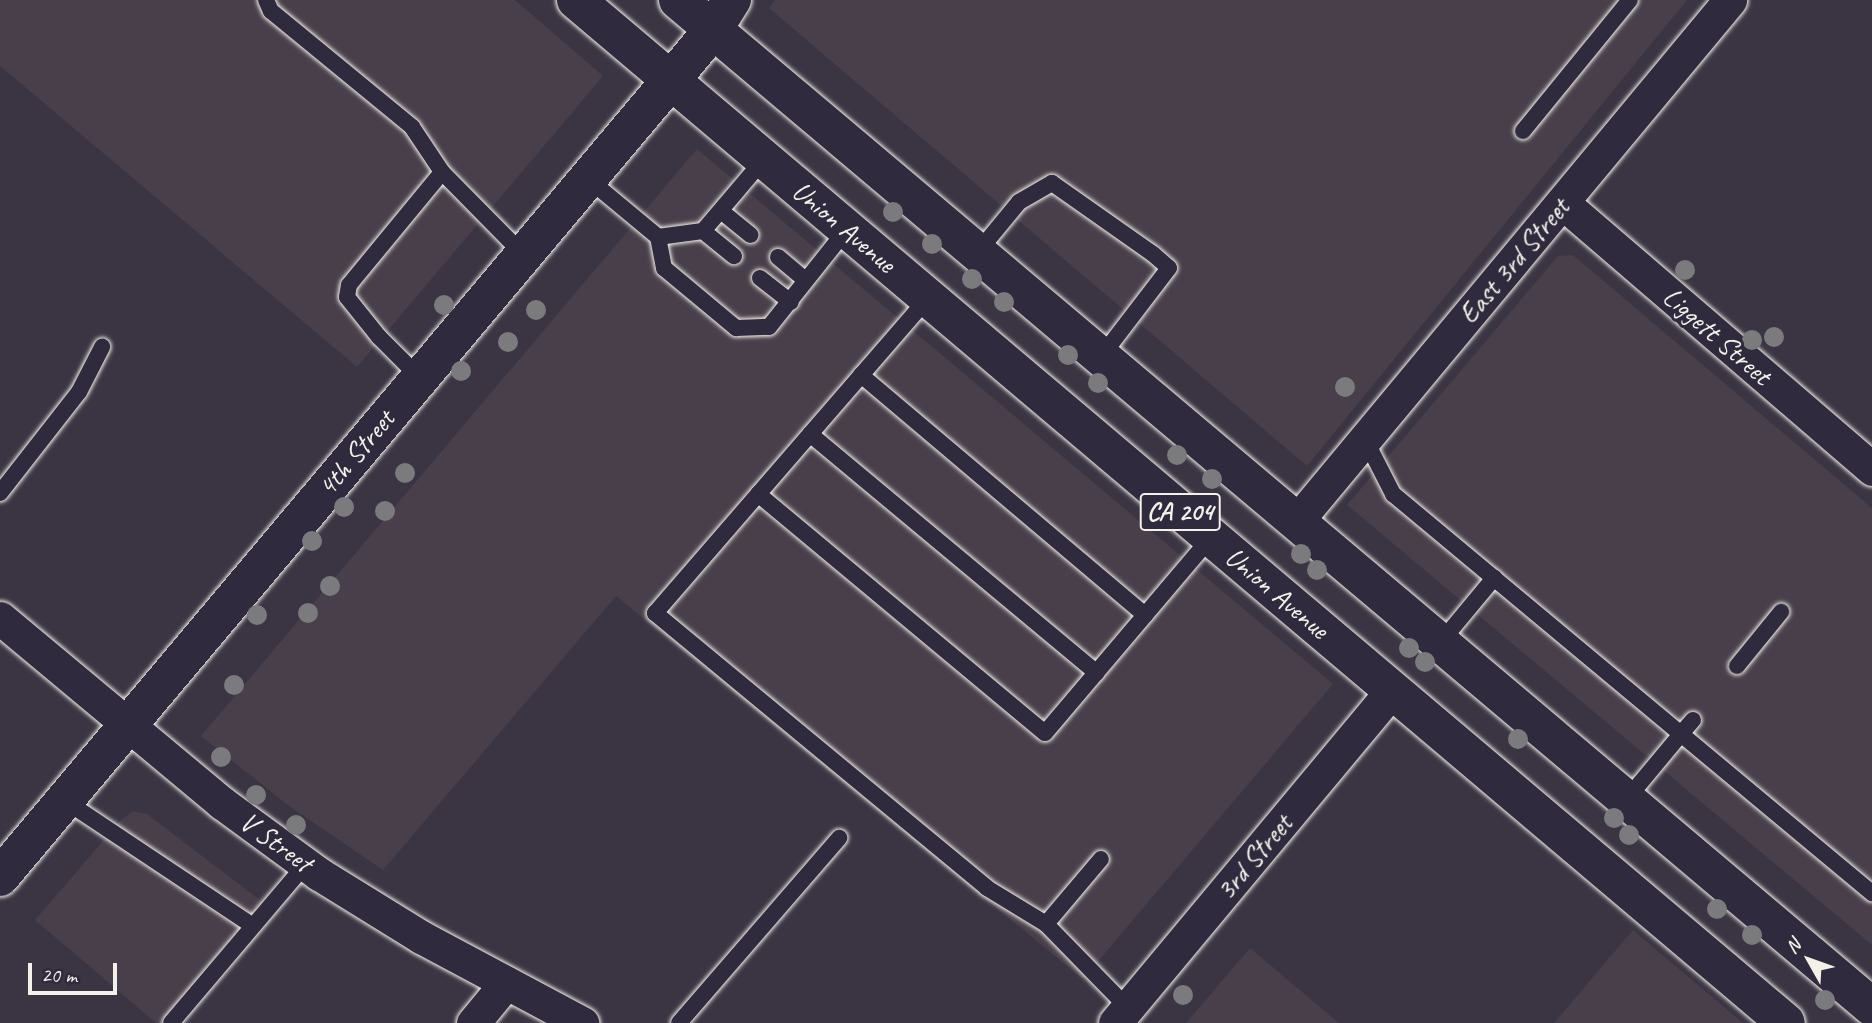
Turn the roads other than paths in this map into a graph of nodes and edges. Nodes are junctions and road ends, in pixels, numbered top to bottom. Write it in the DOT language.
graph roads {
  1 [pos="266,0"];
  2 [pos="576,0"];
  3 [pos="678,0"];
  4 [pos="1630,0"];
  5 [pos="1730,0"];
  6 [pos="722,15"];
  7 [pos="670,79"];
  8 [pos="1523,131"];
  9 [pos="764,159"];
  10 [pos="443,172"];
  11 [pos="587,178"];
  12 [pos="1563,203"];
  13 [pos="721,211"];
  14 [pos="846,229"];
  15 [pos="703,232"];
  16 [pos="751,235"];
  17 [pos="659,237"];
  18 [pos="977,253"];
  19 [pos="523,254"];
  20 [pos="734,256"];
  21 [pos="778,257"];
  22 [pos="760,278"];
  23 [pos="804,279"];
  24 [pos="928,298"];
  25 [pos="791,302"];
  26 [pos="102,347"];
  27 [pos="1101,357"];
  28 [pos="861,375"];
  29 [pos="419,377"];
  30 [pos="810,433"];
  31 [pos="1365,439"];
  32 [pos="1872,469"];
  33 [pos="0,493"];
  34 [pos="758,494"];
  35 [pos="1296,522"];
  36 [pos="1211,537"];
  37 [pos="1494,578"];
  38 [pos="1782,612"];
  39 [pos="1145,615"];
  40 [pos="0,618"];
  41 [pos="1440,643"];
  42 [pos="1737,666"];
  43 [pos="1097,673"];
  44 [pos="1392,690"];
  45 [pos="1693,720"];
  46 [pos="127,725"];
  47 [pos="1681,734"];
  48 [pos="64,800"];
  49 [pos="1626,800"];
  50 [pos="839,838"];
  51 [pos="1101,859"];
  52 [pos="306,864"];
  53 [pos="0,877"];
  54 [pos="1872,893"];
  55 [pos="1046,924"];
  56 [pos="253,926"];
  57 [pos="506,983"];
  58 [pos="1872,1007"];
  59 [pos="1121,1016"];
  60 [pos="171,1023"];
  61 [pos="473,1023"];
  62 [pos="582,1023"];
  63 [pos="679,1023"];
  64 [pos="1786,1023"];
  1 -- 10 [label="lane"];
  2 -- 7 [label="main road, Union Avenue / CA 204"];
  3 -- 6 [label="main road, CA 204"];
  4 -- 8 [label="lane"];
  5 -- 12 [label="street, East 3rd Street"];
  6 -- 7 [label="main road, 4th Street"];
  6 -- 18 [label="main road, CA 204"];
  7 -- 9 [label="main road, Union Avenue / CA 204"];
  7 -- 11 [label="main road, 4th Street"];
  9 -- 13 [label="lane"];
  9 -- 14 [label="main road, Union Avenue / CA 204"];
  10 -- 19 [label="lane"];
  10 -- 29 [label="lane"];
  11 -- 17 [label="lane"];
  11 -- 19 [label="main road, 4th Street"];
  12 -- 31 [label="street, East 3rd Street"];
  12 -- 32 [label="street, Liggett Street"];
  13 -- 15 [label="lane"];
  13 -- 16 [label="lane"];
  14 -- 23 [label="lane"];
  14 -- 24 [label="main road, Union Avenue / CA 204"];
  15 -- 17 [label="lane"];
  15 -- 20 [label="lane"];
  17 -- 25 [label="lane"];
  18 -- 27 [label="main road, CA 204"];
  18 -- 27 [label="lane"];
  19 -- 29 [label="main road, 4th Street"];
  21 -- 23 [label="lane"];
  22 -- 25 [label="lane"];
  23 -- 25 [label="lane"];
  24 -- 28 [label="lane"];
  24 -- 36 [label="main road, Union Avenue / CA 204"];
  26 -- 33 [label="lane"];
  27 -- 35 [label="main road, CA 204"];
  28 -- 30 [label="lane"];
  28 -- 39 [label="lane"];
  29 -- 46 [label="main road, 4th Street"];
  30 -- 34 [label="lane"];
  30 -- 43 [label="lane"];
  31 -- 35 [label="street, East 3rd Street"];
  31 -- 37 [label="lane"];
  34 -- 43 [label="lane"];
  34 -- 55 [label="lane"];
  35 -- 41 [label="main road, CA 204"];
  36 -- 39 [label="lane"];
  36 -- 44 [label="main road, Union Avenue / CA 204"];
  37 -- 41 [label="lane"];
  37 -- 47 [label="lane"];
  38 -- 42 [label="lane"];
  39 -- 43 [label="lane"];
  40 -- 46 [label="street, V Street"];
  41 -- 49 [label="main road, CA 204"];
  44 -- 59 [label="street, 3rd Street"];
  44 -- 64 [label="main road, Union Avenue / CA 204"];
  45 -- 47 [label="lane"];
  46 -- 48 [label="main road, 4th Street"];
  46 -- 52 [label="street, V Street"];
  47 -- 49 [label="lane"];
  47 -- 54 [label="lane"];
  48 -- 53 [label="main road, 4th Street"];
  48 -- 56 [label="lane"];
  49 -- 58 [label="main road, CA 204"];
  50 -- 63 [label="lane"];
  51 -- 55 [label="lane"];
  52 -- 56 [label="lane"];
  52 -- 57 [label="street, V Street"];
  55 -- 59 [label="lane"];
  56 -- 60 [label="lane"];
  57 -- 61 [label="street"];
  57 -- 62 [label="street, V Street"];
}
